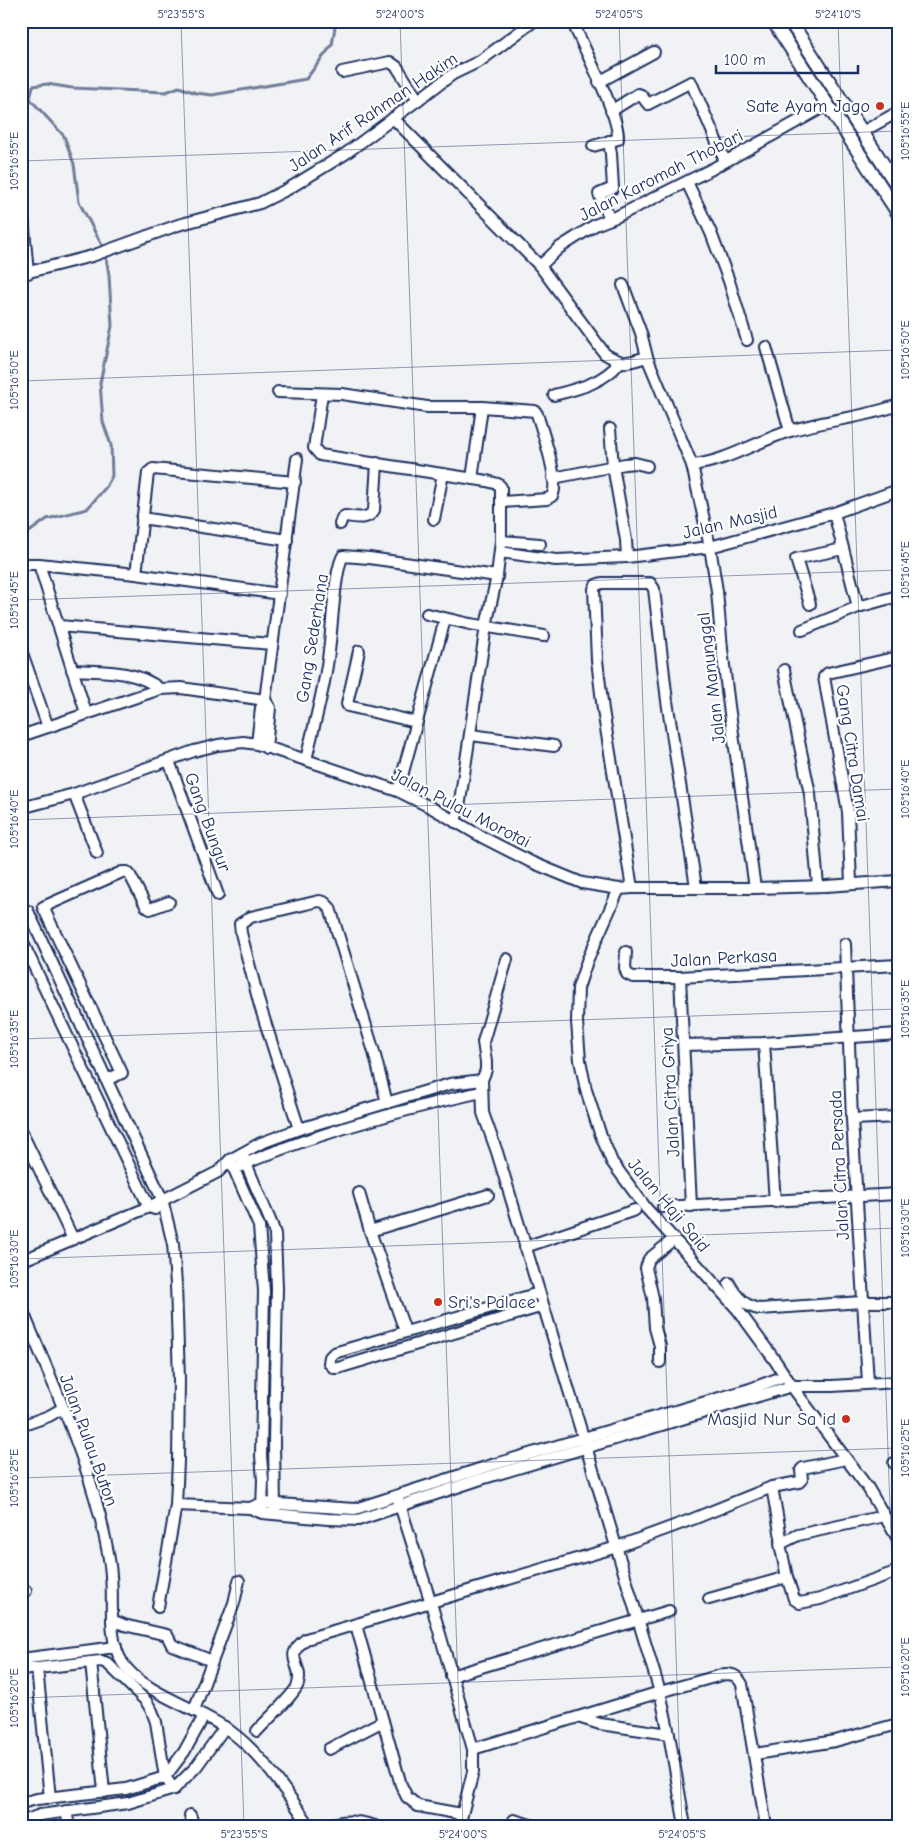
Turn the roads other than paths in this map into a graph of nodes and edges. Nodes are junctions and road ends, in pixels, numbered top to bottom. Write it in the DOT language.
graph roads {
  1 [pos="534,21"];
  2 [pos="572,21"];
  3 [pos="773,21"];
  4 [pos="790,21"];
  5 [pos="654,52"];
  6 [pos="342,72"];
  7 [pos="599,82"];
  8 [pos="418,100"];
  9 [pos="827,105"];
  10 [pos="611,111"];
  11 [pos="898,112"];
  12 [pos="393,118"];
  13 [pos="862,132"];
  14 [pos="609,142"];
  15 [pos="593,146"];
  16 [pos="725,161"];
  17 [pos="687,182"];
  18 [pos="898,187"];
  19 [pos="21,196"];
  20 [pos="898,212"];
  21 [pos="610,219"];
  22 [pos="540,266"];
  23 [pos="25,273"];
  24 [pos="623,285"];
  25 [pos="747,340"];
  26 [pos="766,348"];
  27 [pos="647,357"];
  28 [pos="620,362"];
  29 [pos="278,392"];
  30 [pos="322,394"];
  31 [pos="554,395"];
  32 [pos="898,405"];
  33 [pos="482,407"];
  34 [pos="610,429"];
  35 [pos="790,431"];
  36 [pos="297,460"];
  37 [pos="377,463"];
  38 [pos="692,465"];
  39 [pos="613,466"];
  40 [pos="647,466"];
  41 [pos="442,474"];
  42 [pos="553,478"];
  43 [pos="472,479"];
  44 [pos="295,482"];
  45 [pos="898,490"];
  46 [pos="501,502"];
  47 [pos="834,513"];
  48 [pos="142,518"];
  49 [pos="434,519"];
  50 [pos="340,524"];
  51 [pos="287,540"];
  52 [pos="501,541"];
  53 [pos="540,544"];
  54 [pos="710,547"];
  55 [pos="843,548"];
  56 [pos="500,552"];
  57 [pos="627,557"];
  58 [pos="21,564"];
  59 [pos="39,564"];
  60 [pos="136,574"];
  61 [pos="497,576"];
  62 [pos="280,594"];
  63 [pos="898,603"];
  64 [pos="810,604"];
  65 [pos="858,607"];
  66 [pos="427,614"];
  67 [pos="445,619"];
  68 [pos="59,626"];
  69 [pos="486,626"];
  70 [pos="802,630"];
  71 [pos="544,636"];
  72 [pos="272,644"];
  73 [pos="21,650"];
  74 [pos="359,651"];
  75 [pos="898,657"];
  76 [pos="72,670"];
  77 [pos="784,670"];
  78 [pos="160,688"];
  79 [pos="265,700"];
  80 [pos="86,713"];
  81 [pos="416,722"];
  82 [pos="48,727"];
  83 [pos="471,735"];
  84 [pos="21,736"];
  85 [pos="262,746"];
  86 [pos="554,746"];
  87 [pos="306,760"];
  88 [pos="169,761"];
  89 [pos="398,791"];
  90 [pos="74,794"];
  91 [pos="21,808"];
  92 [pos="455,822"];
  93 [pos="98,853"];
  94 [pos="898,881"];
  95 [pos="851,883"];
  96 [pos="818,886"];
  97 [pos="632,888"];
  98 [pos="696,888"];
  99 [pos="755,888"];
  100 [pos="619,889"];
  101 [pos="218,895"];
  102 [pos="169,902"];
  103 [pos="43,907"];
  104 [pos="24,911"];
  105 [pos="21,939"];
  106 [pos="845,944"];
  107 [pos="626,952"];
  108 [pos="507,959"];
  109 [pos="898,965"];
  110 [pos="846,968"];
  111 [pos="680,977"];
  112 [pos="898,1034"];
  113 [pos="849,1036"];
  114 [pos="764,1043"];
  115 [pos="684,1045"];
  116 [pos="106,1080"];
  117 [pos="482,1080"];
  118 [pos="481,1092"];
  119 [pos="387,1103"];
  120 [pos="898,1117"];
  121 [pos="852,1119"];
  122 [pos="299,1129"];
  123 [pos="21,1130"];
  124 [pos="243,1159"];
  125 [pos="232,1165"];
  126 [pos="359,1193"];
  127 [pos="898,1194"];
  128 [pos="488,1195"];
  129 [pos="857,1196"];
  130 [pos="162,1199"];
  131 [pos="775,1202"];
  132 [pos="691,1206"];
  133 [pos="149,1207"];
  134 [pos="663,1207"];
  135 [pos="635,1210"];
  136 [pos="164,1213"];
  137 [pos="370,1231"];
  138 [pos="73,1239"];
  139 [pos="674,1240"];
  140 [pos="525,1246"];
  141 [pos="21,1261"];
  142 [pos="729,1283"];
  143 [pos="539,1293"];
  144 [pos="862,1302"];
  145 [pos="898,1302"];
  146 [pos="543,1306"];
  147 [pos="21,1307"];
  148 [pos="405,1331"];
  149 [pos="660,1362"];
  150 [pos="785,1376"];
  151 [pos="898,1382"];
  152 [pos="868,1383"];
  153 [pos="794,1389"];
  154 [pos="63,1408"];
  155 [pos="21,1426"];
  156 [pos="584,1443"];
  157 [pos="846,1459"];
  158 [pos="772,1487"];
  159 [pos="396,1495"];
  160 [pos="275,1503"];
  161 [pos="176,1505"];
  162 [pos="401,1507"];
  163 [pos="262,1508"];
  164 [pos="275,1514"];
  165 [pos="884,1516"];
  166 [pos="898,1539"];
  167 [pos="781,1543"];
  168 [pos="617,1547"];
  169 [pos="898,1571"];
  170 [pos="787,1577"];
  171 [pos="239,1580"];
  172 [pos="709,1599"];
  173 [pos="431,1603"];
  174 [pos="158,1607"];
  175 [pos="669,1611"];
  176 [pos="112,1620"];
  177 [pos="639,1621"];
  178 [pos="356,1624"];
  179 [pos="116,1647"];
  180 [pos="21,1659"];
  181 [pos="212,1660"];
  182 [pos="91,1662"];
  183 [pos="37,1668"];
  184 [pos="21,1670"];
  185 [pos="451,1676"];
  186 [pos="660,1692"];
  187 [pos="194,1710"];
  188 [pos="204,1716"];
  189 [pos="578,1717"];
  190 [pos="383,1721"];
  191 [pos="898,1724"];
  192 [pos="225,1727"];
  193 [pos="257,1731"];
  194 [pos="669,1734"];
  195 [pos="329,1749"];
  196 [pos="473,1749"];
  197 [pos="755,1754"];
  198 [pos="165,1777"];
  199 [pos="174,1789"];
  200 [pos="104,1792"];
  201 [pos="50,1798"];
  202 [pos="37,1799"];
  203 [pos="21,1803"];
  204 [pos="66,1811"];
  205 [pos="461,1814"];
  206 [pos="40,1815"];
  207 [pos="190,1815"];
  208 [pos="514,1820"];
  209 [pos="21,1822"];
  210 [pos="69,1826"];
  211 [pos="194,1826"];
  212 [pos="310,1826"];
  213 [pos="327,1826"];
  214 [pos="375,1826"];
  215 [pos="459,1826"];
  216 [pos="534,1826"];
  217 [pos="685,1826"];
  218 [pos="766,1826"];
  1 -- 8 [label="street, Jalan Arif Rahman Hakim"];
  2 -- 7 [label="street"];
  3 -- 9 [label="main road"];
  4 -- 13 [label="main road"];
  5 -- 7 [label="street"];
  6 -- 8 [label="street"];
  7 -- 10 [label="street"];
  8 -- 12 [label="street, Jalan Arif Rahman Hakim"];
  9 -- 16 [label="street, Jalan Karomah Thobari"];
  9 -- 20 [label="main road"];
  10 -- 14 [label="street"];
  10 -- 16 [label="street"];
  11 -- 13 [label="street"];
  12 -- 22 [label="street"];
  12 -- 23 [label="street, Jalan Arif Rahman Hakim"];
  13 -- 18 [label="main road"];
  14 -- 15 [label="street"];
  14 -- 21 [label="street"];
  16 -- 17 [label="street, Jalan Karomah Thobari"];
  17 -- 21 [label="street, Jalan Karomah Thobari"];
  17 -- 25 [label="street"];
  19 -- 23 [label="street"];
  21 -- 22 [label="street, Jalan Karomah Thobari"];
  22 -- 28 [label="street"];
  24 -- 27 [label="street, Jalan Manunggal"];
  26 -- 35 [label="street"];
  27 -- 28 [label="street"];
  27 -- 38 [label="street, Jalan Manunggal"];
  28 -- 31 [label="street"];
  29 -- 30 [label="street"];
  30 -- 33 [label="street"];
  30 -- 37 [label="street"];
  32 -- 35 [label="street"];
  33 -- 42 [label="street"];
  33 -- 43 [label="street"];
  34 -- 39 [label="street"];
  35 -- 38 [label="street"];
  36 -- 44 [label="street"];
  37 -- 41 [label="street"];
  37 -- 50 [label="street"];
  38 -- 54 [label="street, Jalan Manunggal"];
  39 -- 40 [label="street"];
  39 -- 42 [label="street"];
  39 -- 57 [label="street"];
  41 -- 43 [label="street"];
  41 -- 49 [label="street"];
  42 -- 46 [label="street"];
  43 -- 46 [label="street"];
  44 -- 48 [label="street"];
  44 -- 51 [label="street"];
  45 -- 47 [label="street, Jalan Masjid"];
  46 -- 52 [label="street"];
  47 -- 54 [label="street, Jalan Masjid"];
  47 -- 55 [label="street"];
  48 -- 51 [label="street"];
  48 -- 60 [label="street"];
  51 -- 62 [label="street"];
  52 -- 53 [label="street"];
  52 -- 56 [label="street"];
  54 -- 57 [label="street, Jalan Masjid"];
  54 -- 99 [label="street, Jalan Manunggal"];
  55 -- 64 [label="street"];
  55 -- 65 [label="street"];
  56 -- 57 [label="street, Jalan Masjid"];
  56 -- 61 [label="street"];
  58 -- 59 [label="street"];
  59 -- 60 [label="street"];
  59 -- 68 [label="street"];
  60 -- 62 [label="street"];
  61 -- 69 [label="street"];
  61 -- 87 [label="street, Gang Sederhana"];
  62 -- 72 [label="street"];
  63 -- 65 [label="street"];
  65 -- 70 [label="street"];
  66 -- 67 [label="street"];
  67 -- 69 [label="street"];
  67 -- 81 [label="street"];
  68 -- 72 [label="street"];
  68 -- 76 [label="street"];
  69 -- 71 [label="street"];
  69 -- 83 [label="street"];
  72 -- 79 [label="street"];
  73 -- 82 [label="street"];
  74 -- 81 [label="street"];
  75 -- 95 [label="street, Gang Citra Damai"];
  76 -- 78 [label="street"];
  76 -- 80 [label="street"];
  77 -- 96 [label="street"];
  78 -- 79 [label="street"];
  78 -- 80 [label="street"];
  79 -- 85 [label="street"];
  80 -- 82 [label="street"];
  81 -- 89 [label="street"];
  82 -- 84 [label="street"];
  83 -- 86 [label="street"];
  83 -- 92 [label="street"];
  85 -- 87 [label="street, Jalan Pulau Morotai"];
  85 -- 88 [label="street, Jalan Pulau Morotai"];
  87 -- 89 [label="street, Jalan Pulau Morotai"];
  88 -- 90 [label="street, Jalan Pulau Morotai"];
  88 -- 101 [label="street, Gang Bungur"];
  89 -- 92 [label="street, Jalan Pulau Morotai"];
  90 -- 91 [label="street, Jalan Pulau Morotai"];
  90 -- 93 [label="street"];
  92 -- 100 [label="street, Jalan Pulau Morotai"];
  94 -- 95 [label="street, Jalan Pulau Morotai"];
  95 -- 96 [label="street, Jalan Pulau Morotai"];
  96 -- 99 [label="street, Jalan Pulau Morotai"];
  97 -- 98 [label="street, Jalan Pulau Morotai"];
  97 -- 98 [label="street"];
  97 -- 100 [label="street, Jalan Pulau Morotai"];
  98 -- 99 [label="street, Jalan Pulau Morotai"];
  100 -- 139 [label="street, Jalan Haji Said"];
  102 -- 103 [label="street"];
  103 -- 104 [label="street"];
  103 -- 116 [label="street"];
  104 -- 116 [label="street"];
  105 -- 133 [label="street"];
  106 -- 110 [label="street, Jalan Citra Persada"];
  107 -- 111 [label="street, Jalan Perkasa"];
  108 -- 117 [label="street"];
  109 -- 110 [label="street, Jalan Perkasa"];
  110 -- 111 [label="street, Jalan Perkasa"];
  110 -- 113 [label="street, Jalan Citra Persada"];
  111 -- 115 [label="street, Jalan Citra Griya"];
  112 -- 113 [label="street"];
  113 -- 114 [label="street"];
  113 -- 121 [label="street, Jalan Citra Persada"];
  114 -- 115 [label="street"];
  114 -- 131 [label="street"];
  115 -- 132 [label="street, Jalan Citra Griya"];
  116 -- 130 [label="street"];
  117 -- 118 [label="street"];
  117 -- 119 [label="street"];
  118 -- 124 [label="street"];
  118 -- 140 [label="street"];
  119 -- 122 [label="street"];
  119 -- 122 [label="street"];
  120 -- 121 [label="street"];
  121 -- 129 [label="street, Jalan Citra Persada"];
  122 -- 124 [label="street"];
  123 -- 138 [label="street"];
  124 -- 125 [label="street"];
  124 -- 160 [label="street"];
  125 -- 130 [label="street"];
  125 -- 163 [label="street"];
  126 -- 137 [label="street"];
  127 -- 129 [label="street"];
  128 -- 137 [label="street"];
  129 -- 131 [label="street"];
  129 -- 144 [label="street, Jalan Citra Persada"];
  130 -- 133 [label="street"];
  130 -- 136 [label="street"];
  131 -- 132 [label="street"];
  132 -- 134 [label="street"];
  133 -- 136 [label="street"];
  133 -- 138 [label="street"];
  135 -- 140 [label="street"];
  136 -- 161 [label="street"];
  137 -- 148 [label="street"];
  138 -- 141 [label="street"];
  139 -- 149 [label="street"];
  139 -- 150 [label="street, Jalan Haji Said"];
  140 -- 143 [label="street"];
  142 -- 144 [label="street"];
  143 -- 146 [label="street"];
  143 -- 148 [label="street"];
  144 -- 145 [label="street"];
  144 -- 152 [label="street, Jalan Citra Persada"];
  146 -- 148 [label="street"];
  146 -- 156 [label="street"];
  147 -- 154 [label="street, Jalan Pulau Buton"];
  150 -- 153 [label="street, Jalan Haji Said"];
  150 -- 156 [label="street"];
  151 -- 152 [label="street"];
  152 -- 153 [label="street"];
  153 -- 156 [label="street"];
  153 -- 157 [label="street, Jalan Haji Said"];
  154 -- 155 [label="street"];
  154 -- 176 [label="street, Jalan Pulau Buton"];
  156 -- 159 [label="street"];
  156 -- 162 [label="street"];
  156 -- 168 [label="street"];
  157 -- 158 [label="street"];
  157 -- 165 [label="street, Jalan Haji Said"];
  158 -- 167 [label="street"];
  158 -- 168 [label="street"];
  159 -- 160 [label="street"];
  159 -- 162 [label="street"];
  160 -- 163 [label="street"];
  160 -- 164 [label="street"];
  161 -- 163 [label="street"];
  161 -- 174 [label="street"];
  162 -- 164 [label="street"];
  162 -- 173 [label="street"];
  163 -- 164 [label="street"];
  165 -- 166 [label="street, Jalan Haji Said"];
  165 -- 167 [label="street"];
  167 -- 170 [label="street"];
  168 -- 173 [label="street"];
  168 -- 177 [label="street"];
  169 -- 170 [label="street"];
  170 -- 172 [label="street"];
  171 -- 181 [label="street"];
  173 -- 178 [label="street"];
  173 -- 185 [label="street"];
  175 -- 177 [label="street"];
  176 -- 179 [label="street, Jalan Pulau Buton"];
  176 -- 181 [label="street"];
  177 -- 185 [label="street"];
  177 -- 186 [label="street"];
  178 -- 190 [label="street"];
  178 -- 193 [label="street"];
  179 -- 180 [label="street"];
  179 -- 187 [label="street"];
  181 -- 187 [label="street"];
  182 -- 183 [label="street"];
  182 -- 198 [label="street"];
  182 -- 200 [label="street"];
  183 -- 184 [label="street"];
  183 -- 201 [label="street"];
  185 -- 196 [label="street"];
  186 -- 189 [label="street"];
  186 -- 194 [label="street"];
  186 -- 197 [label="street"];
  187 -- 188 [label="street"];
  188 -- 192 [label="street"];
  188 -- 198 [label="street"];
  189 -- 194 [label="street"];
  189 -- 196 [label="street"];
  190 -- 195 [label="street"];
  190 -- 205 [label="street"];
  191 -- 197 [label="street"];
  192 -- 199 [label="street"];
  192 -- 212 [label="street"];
  194 -- 217 [label="street"];
  196 -- 205 [label="street"];
  197 -- 218 [label="street"];
  198 -- 199 [label="street"];
  198 -- 200 [label="street"];
  199 -- 204 [label="street"];
  200 -- 201 [label="street"];
  201 -- 202 [label="street"];
  202 -- 203 [label="street"];
  202 -- 206 [label="street"];
  204 -- 206 [label="street"];
  204 -- 210 [label="street"];
  205 -- 215 [label="street"];
  206 -- 209 [label="street"];
  207 -- 211 [label="street"];
  208 -- 216 [label="street"];
  213 -- 214 [label="street"];
}
